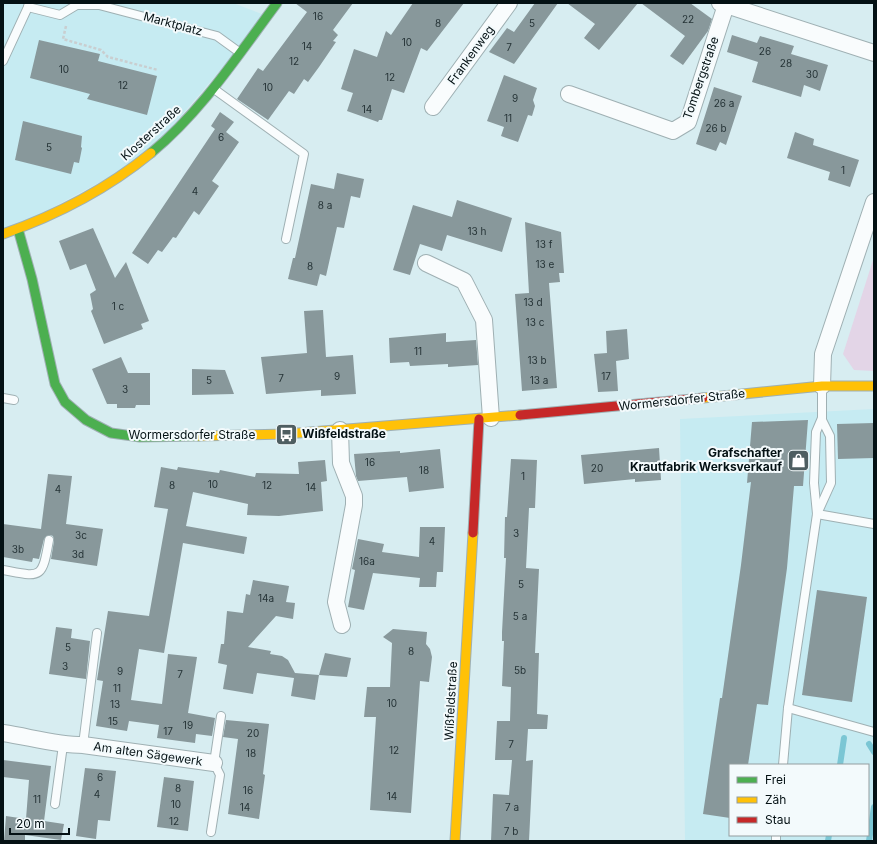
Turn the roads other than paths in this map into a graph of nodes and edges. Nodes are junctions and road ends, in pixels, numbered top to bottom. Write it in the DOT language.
graph roads {
  1 [pos="276,3"];
  2 [pos="510,3"];
  3 [pos="79,4"];
  4 [pos="723,4"];
  5 [pos="28,5"];
  6 [pos="239,52"];
  7 [pos="874,52"];
  8 [pos="3,61"];
  9 [pos="213,88"];
  10 [pos="569,94"];
  11 [pos="433,107"];
  12 [pos="874,202"];
  13 [pos="18,229"];
  14 [pos="3,234"];
  15 [pos="286,239"];
  16 [pos="426,263"];
  17 [pos="822,386"];
  18 [pos="874,386"];
  19 [pos="3,398"];
  20 [pos="14,400"];
  21 [pos="485,419"];
  22 [pos="822,420"];
  23 [pos="340,430"];
  24 [pos="817,514"];
  25 [pos="874,524"];
  26 [pos="49,540"];
  27 [pos="3,570"];
  28 [pos="342,625"];
  29 [pos="97,633"];
  30 [pos="788,708"];
  31 [pos="221,716"];
  32 [pos="874,732"];
  33 [pos="3,733"];
  34 [pos="63,745"];
  35 [pos="83,745"];
  36 [pos="214,763"];
  37 [pos="783,764"];
  38 [pos="55,804"];
  39 [pos="211,832"];
  40 [pos="456,841"];
  1 -- 6 [label="street, Klosterstraße"];
  2 -- 11 [label="street, Frankenweg"];
  3 -- 5 [label="lane, Marktplatz"];
  3 -- 6 [label="lane, Marktplatz"];
  4 -- 7 [label="street, Tombergstraße"];
  4 -- 10 [label="street, Tombergstraße"];
  5 -- 8 [label="lane"];
  6 -- 9 [label="street, Klosterstraße"];
  9 -- 13 [label="street, Klosterstraße"];
  9 -- 15 [label="lane"];
  12 -- 17 [label="street"];
  13 -- 14 [label="street, Klosterstraße"];
  13 -- 23 [label="street, Wormersdorfer Straße"];
  16 -- 21 [label="street"];
  17 -- 18 [label="street, Wormersdorfer Straße"];
  17 -- 21 [label="street, Wormersdorfer Straße"];
  17 -- 22 [label="lane"];
  19 -- 20 [label="lane"];
  21 -- 23 [label="street, Wormersdorfer Straße"];
  21 -- 40 [label="street, Wißfeldstraße"];
  22 -- 24 [label="lane"];
  22 -- 24 [label="lane"];
  23 -- 28 [label="street"];
  24 -- 25 [label="lane"];
  24 -- 30 [label="lane"];
  26 -- 27 [label="lane"];
  29 -- 35 [label="lane, Am alten Sägewerk"];
  30 -- 32 [label="lane"];
  30 -- 37 [label="lane"];
  31 -- 36 [label="lane, Am alten Sägewerk"];
  33 -- 34 [label="street, Am alten Sägewerk"];
  34 -- 35 [label="street, Am alten Sägewerk"];
  34 -- 38 [label="lane"];
  35 -- 36 [label="street, Am alten Sägewerk"];
  36 -- 39 [label="lane, Am alten Sägewerk"];
}
